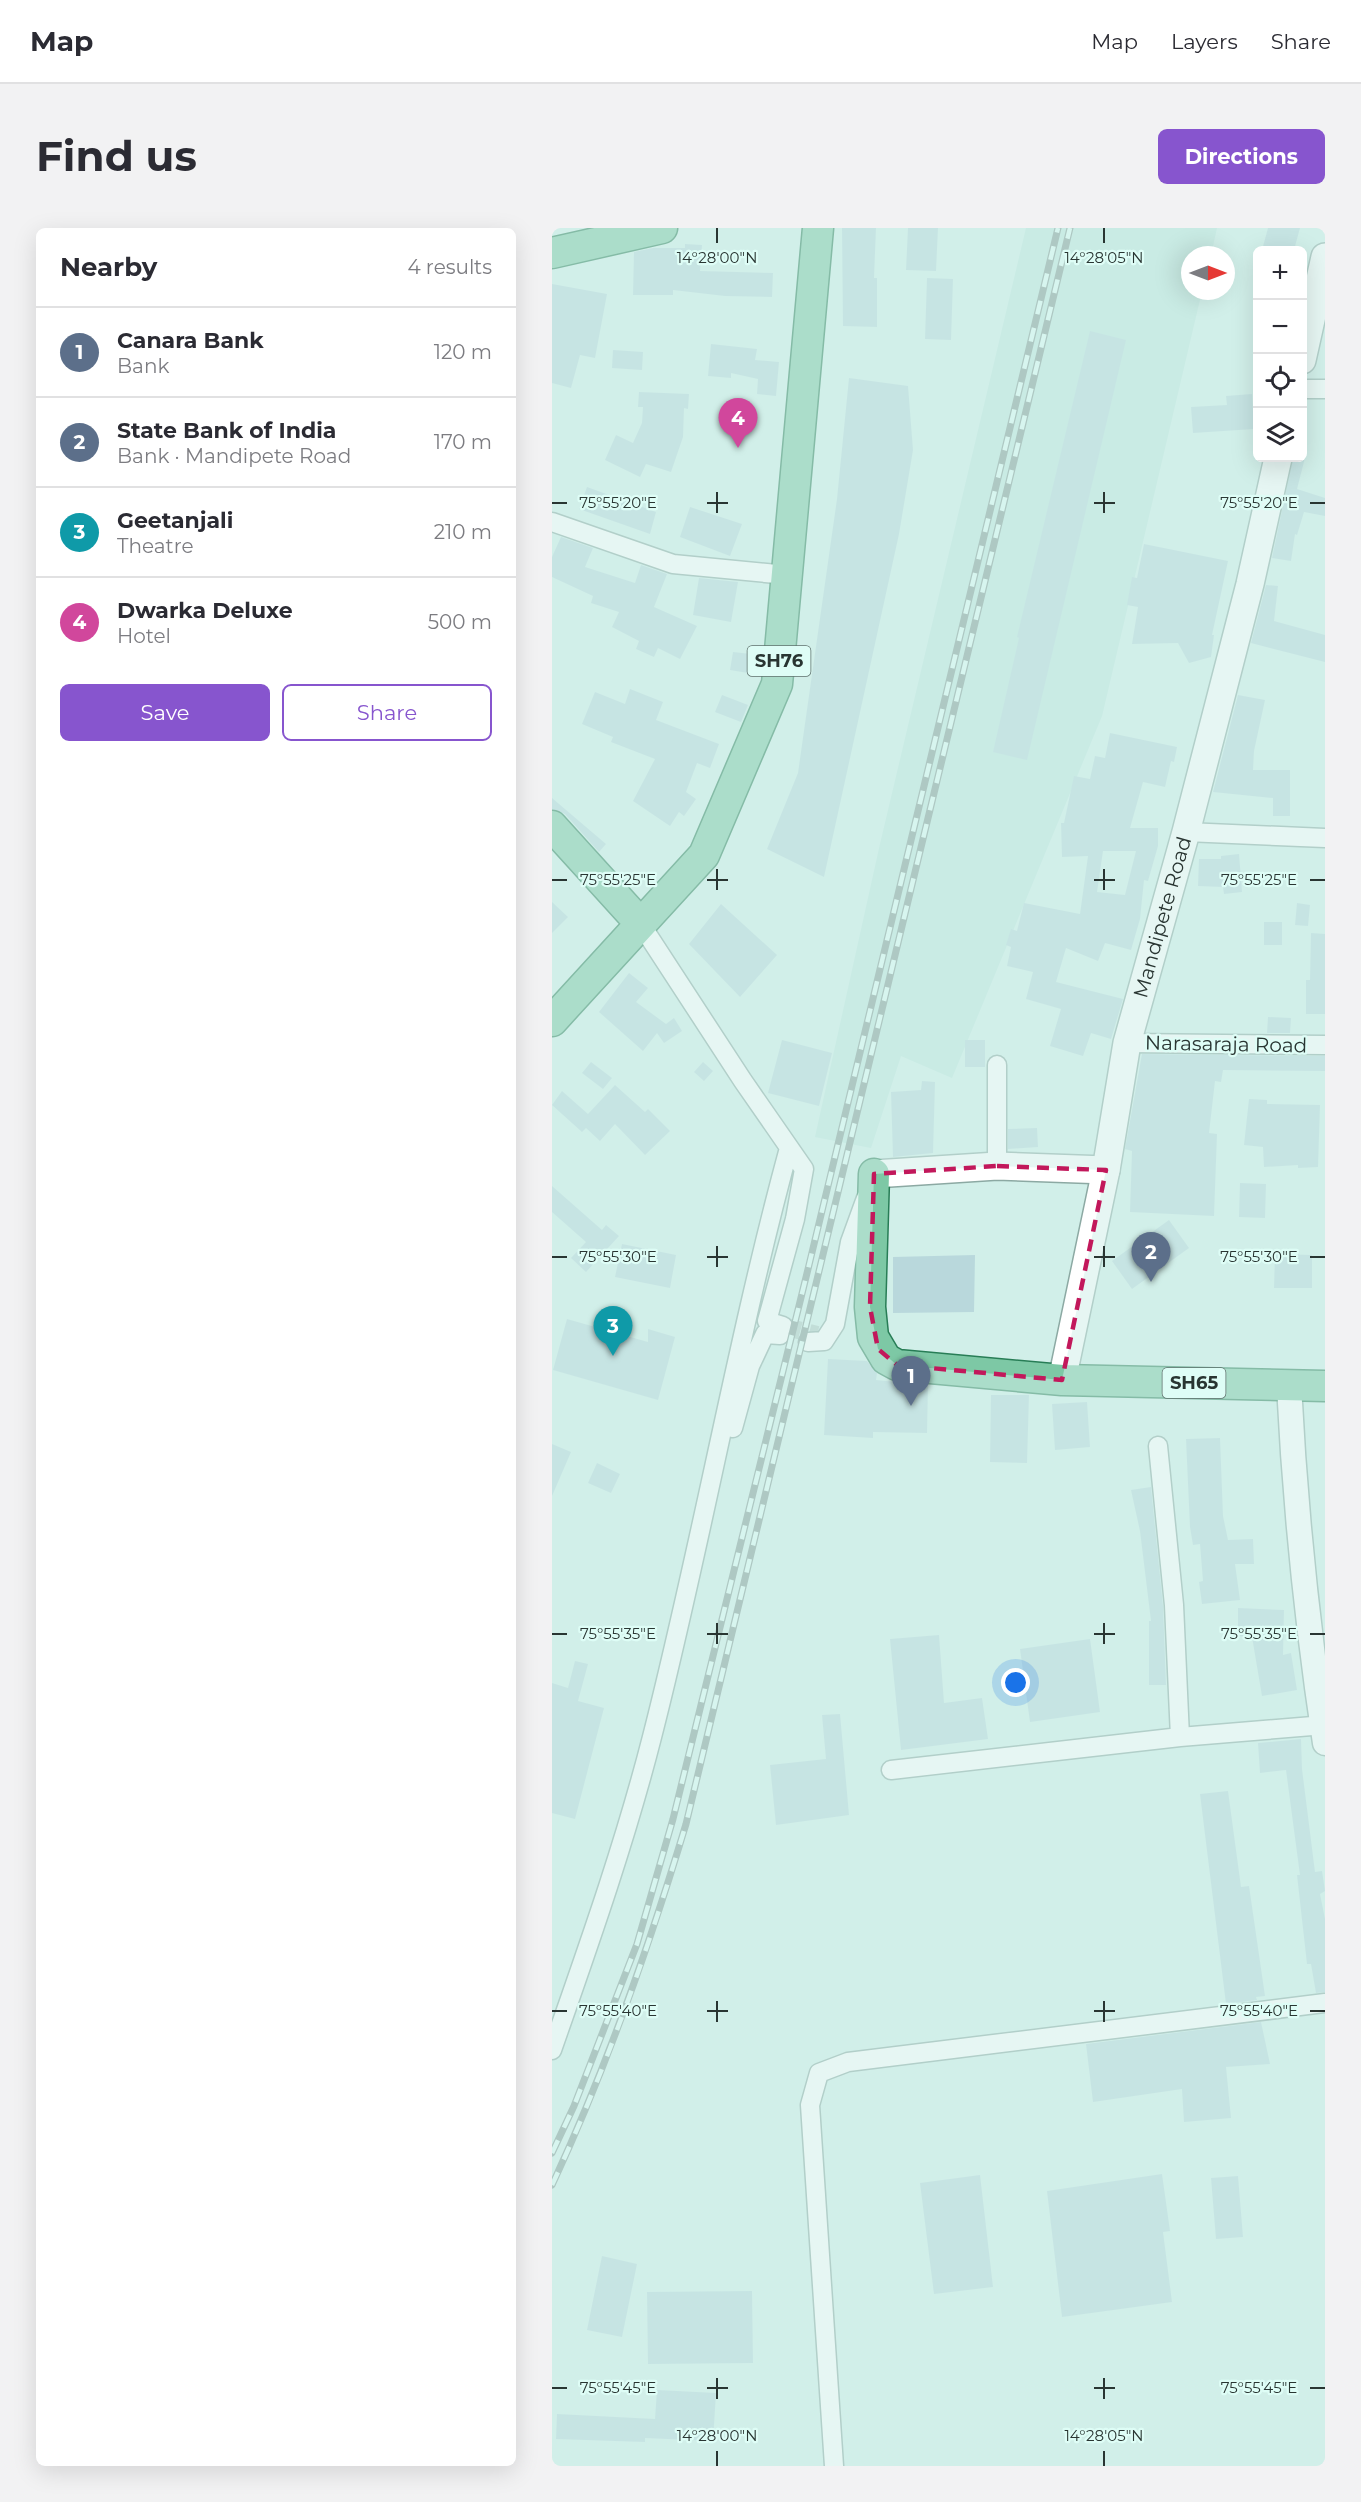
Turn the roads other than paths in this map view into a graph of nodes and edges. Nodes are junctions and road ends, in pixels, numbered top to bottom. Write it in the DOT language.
graph roads {
  1 [pos="662,228"];
  2 [pos="818,228"];
  3 [pos="552,253"];
  4 [pos="1325,257"];
  5 [pos="1303,354"];
  6 [pos="1307,389"];
  7 [pos="1325,389"];
  8 [pos="1277,462"];
  9 [pos="552,522"];
  10 [pos="787,575"];
  11 [pos="552,826"];
  12 [pos="1186,832"];
  13 [pos="1325,838"];
  14 [pos="640,923"];
  15 [pos="557,1006"];
  16 [pos="1127,1043"];
  17 [pos="1325,1045"];
  18 [pos="997,1065"];
  19 [pos="789,1148"];
  20 [pos="997,1166"];
  21 [pos="1106,1170"];
  22 [pos="874,1177"];
  23 [pos="813,1338"];
  24 [pos="1062,1380"];
  25 [pos="1288,1386"];
  26 [pos="1325,1386"];
  27 [pos="721,1437"];
  28 [pos="1158,1446"];
  29 [pos="1324,1731"];
  30 [pos="1180,1737"];
  31 [pos="891,1770"];
  32 [pos="1325,2003"];
  33 [pos="552,2050"];
  34 [pos="834,2466"];
  1 -- 3 [label="main road"];
  2 -- 10 [label="main road, SH76"];
  4 -- 5 [label="main road"];
  6 -- 7 [label="street"];
  8 -- 12 [label="main road, Mandipete Road"];
  9 -- 10 [label="street"];
  10 -- 14 [label="main road, SH76"];
  11 -- 14 [label="main road"];
  12 -- 13 [label="street"];
  12 -- 16 [label="main road, Mandipete Road"];
  14 -- 15 [label="main road, SH76"];
  14 -- 19 [label="street"];
  16 -- 17 [label="street, Narasaraja Road"];
  16 -- 21 [label="main road, Mandipete Road"];
  18 -- 20 [label="street"];
  19 -- 27 [label="street"];
  19 -- 27 [label="street"];
  20 -- 21 [label="main road"];
  20 -- 22 [label="main road"];
  21 -- 24 [label="main road, Mandipete Road"];
  22 -- 23 [label="street"];
  22 -- 24 [label="main road"];
  24 -- 25 [label="main road, SH65"];
  25 -- 26 [label="main road, SH65"];
  25 -- 29 [label="street"];
  27 -- 33 [label="street"];
  28 -- 30 [label="street"];
  29 -- 30 [label="street"];
  30 -- 31 [label="street"];
  32 -- 34 [label="street"];
}
